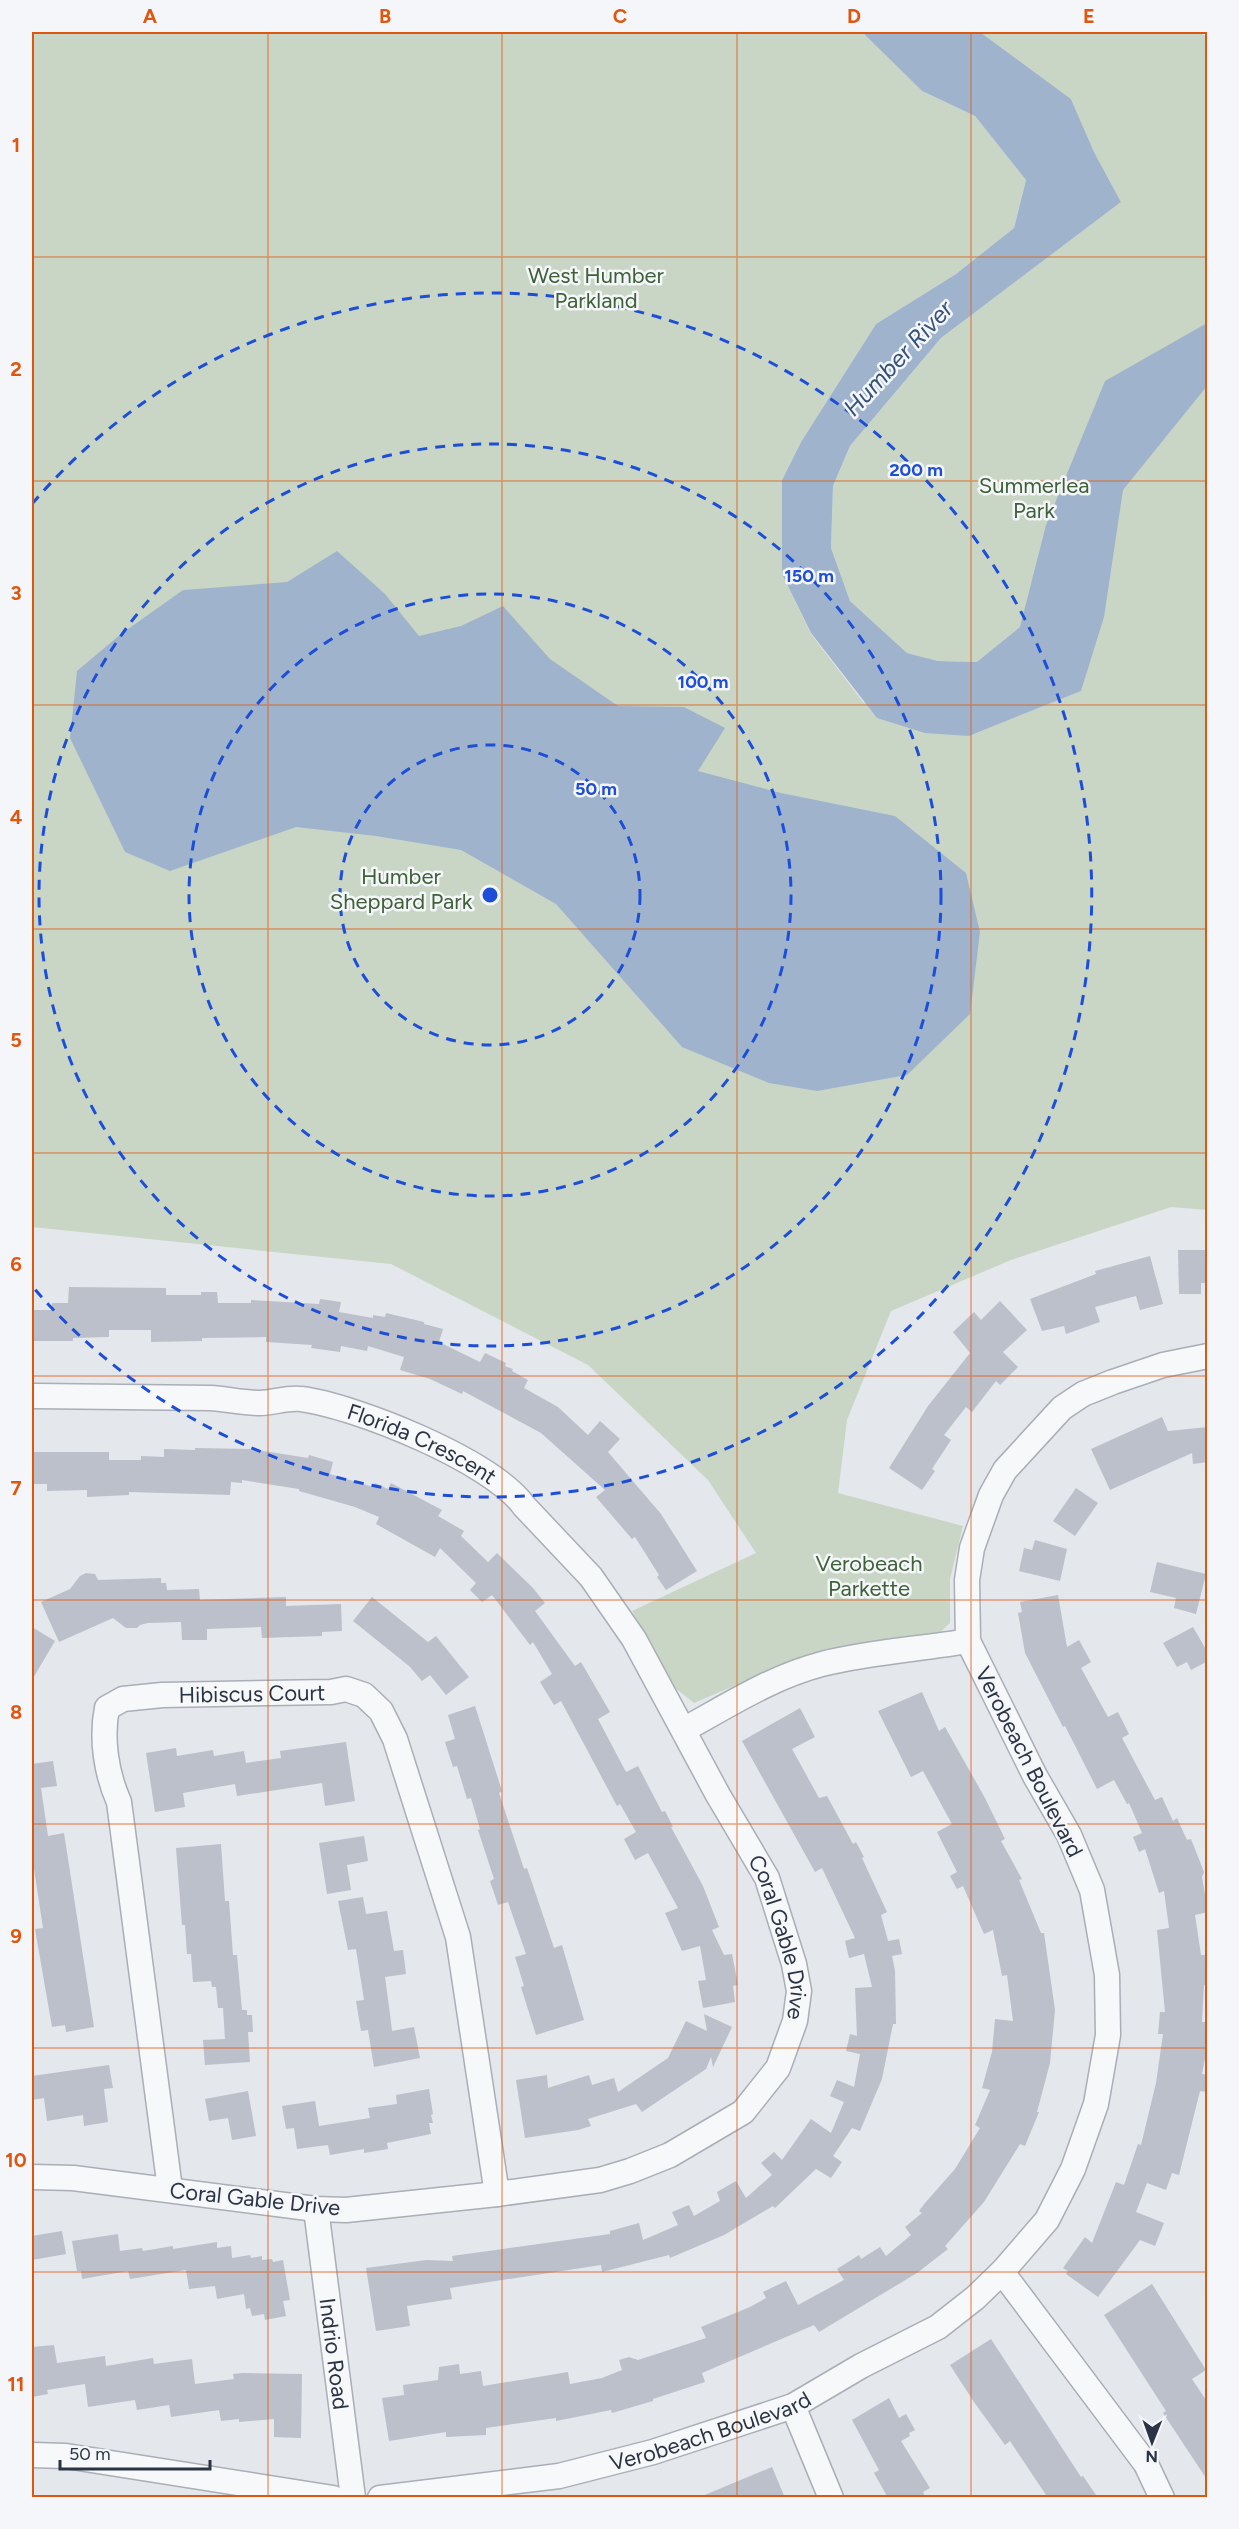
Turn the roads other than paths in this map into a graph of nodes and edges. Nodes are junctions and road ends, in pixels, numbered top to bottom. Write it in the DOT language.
graph roads {
  1 [pos="1208,1356"];
  2 [pos="32,1396"];
  3 [pos="968,1641"];
  4 [pos="685,1730"];
  5 [pos="32,2177"];
  6 [pos="170,2189"];
  7 [pos="497,2194"];
  8 [pos="316,2209"];
  9 [pos="1002,2272"];
  10 [pos="793,2406"];
  11 [pos="32,2455"];
  12 [pos="333,2498"];
  13 [pos="353,2498"];
  14 [pos="381,2498"];
  15 [pos="831,2498"];
  16 [pos="1162,2498"];
  1 -- 3 [label="street, Verobeach Boulevard"];
  2 -- 4 [label="street, Florida Crescent"];
  3 -- 4 [label="street"];
  3 -- 9 [label="street, Verobeach Boulevard"];
  4 -- 7 [label="street, Coral Gable Drive"];
  5 -- 6 [label="street, Coral Gable Drive"];
  6 -- 7 [label="street, Hibiscus Court"];
  6 -- 8 [label="street, Coral Gable Drive"];
  7 -- 8 [label="street, Coral Gable Drive"];
  8 -- 13 [label="street, Indrio Road"];
  9 -- 10 [label="street, Verobeach Boulevard"];
  9 -- 16 [label="street"];
  10 -- 14 [label="street, Verobeach Boulevard"];
  10 -- 15 [label="street"];
  11 -- 12 [label="street"];
}
